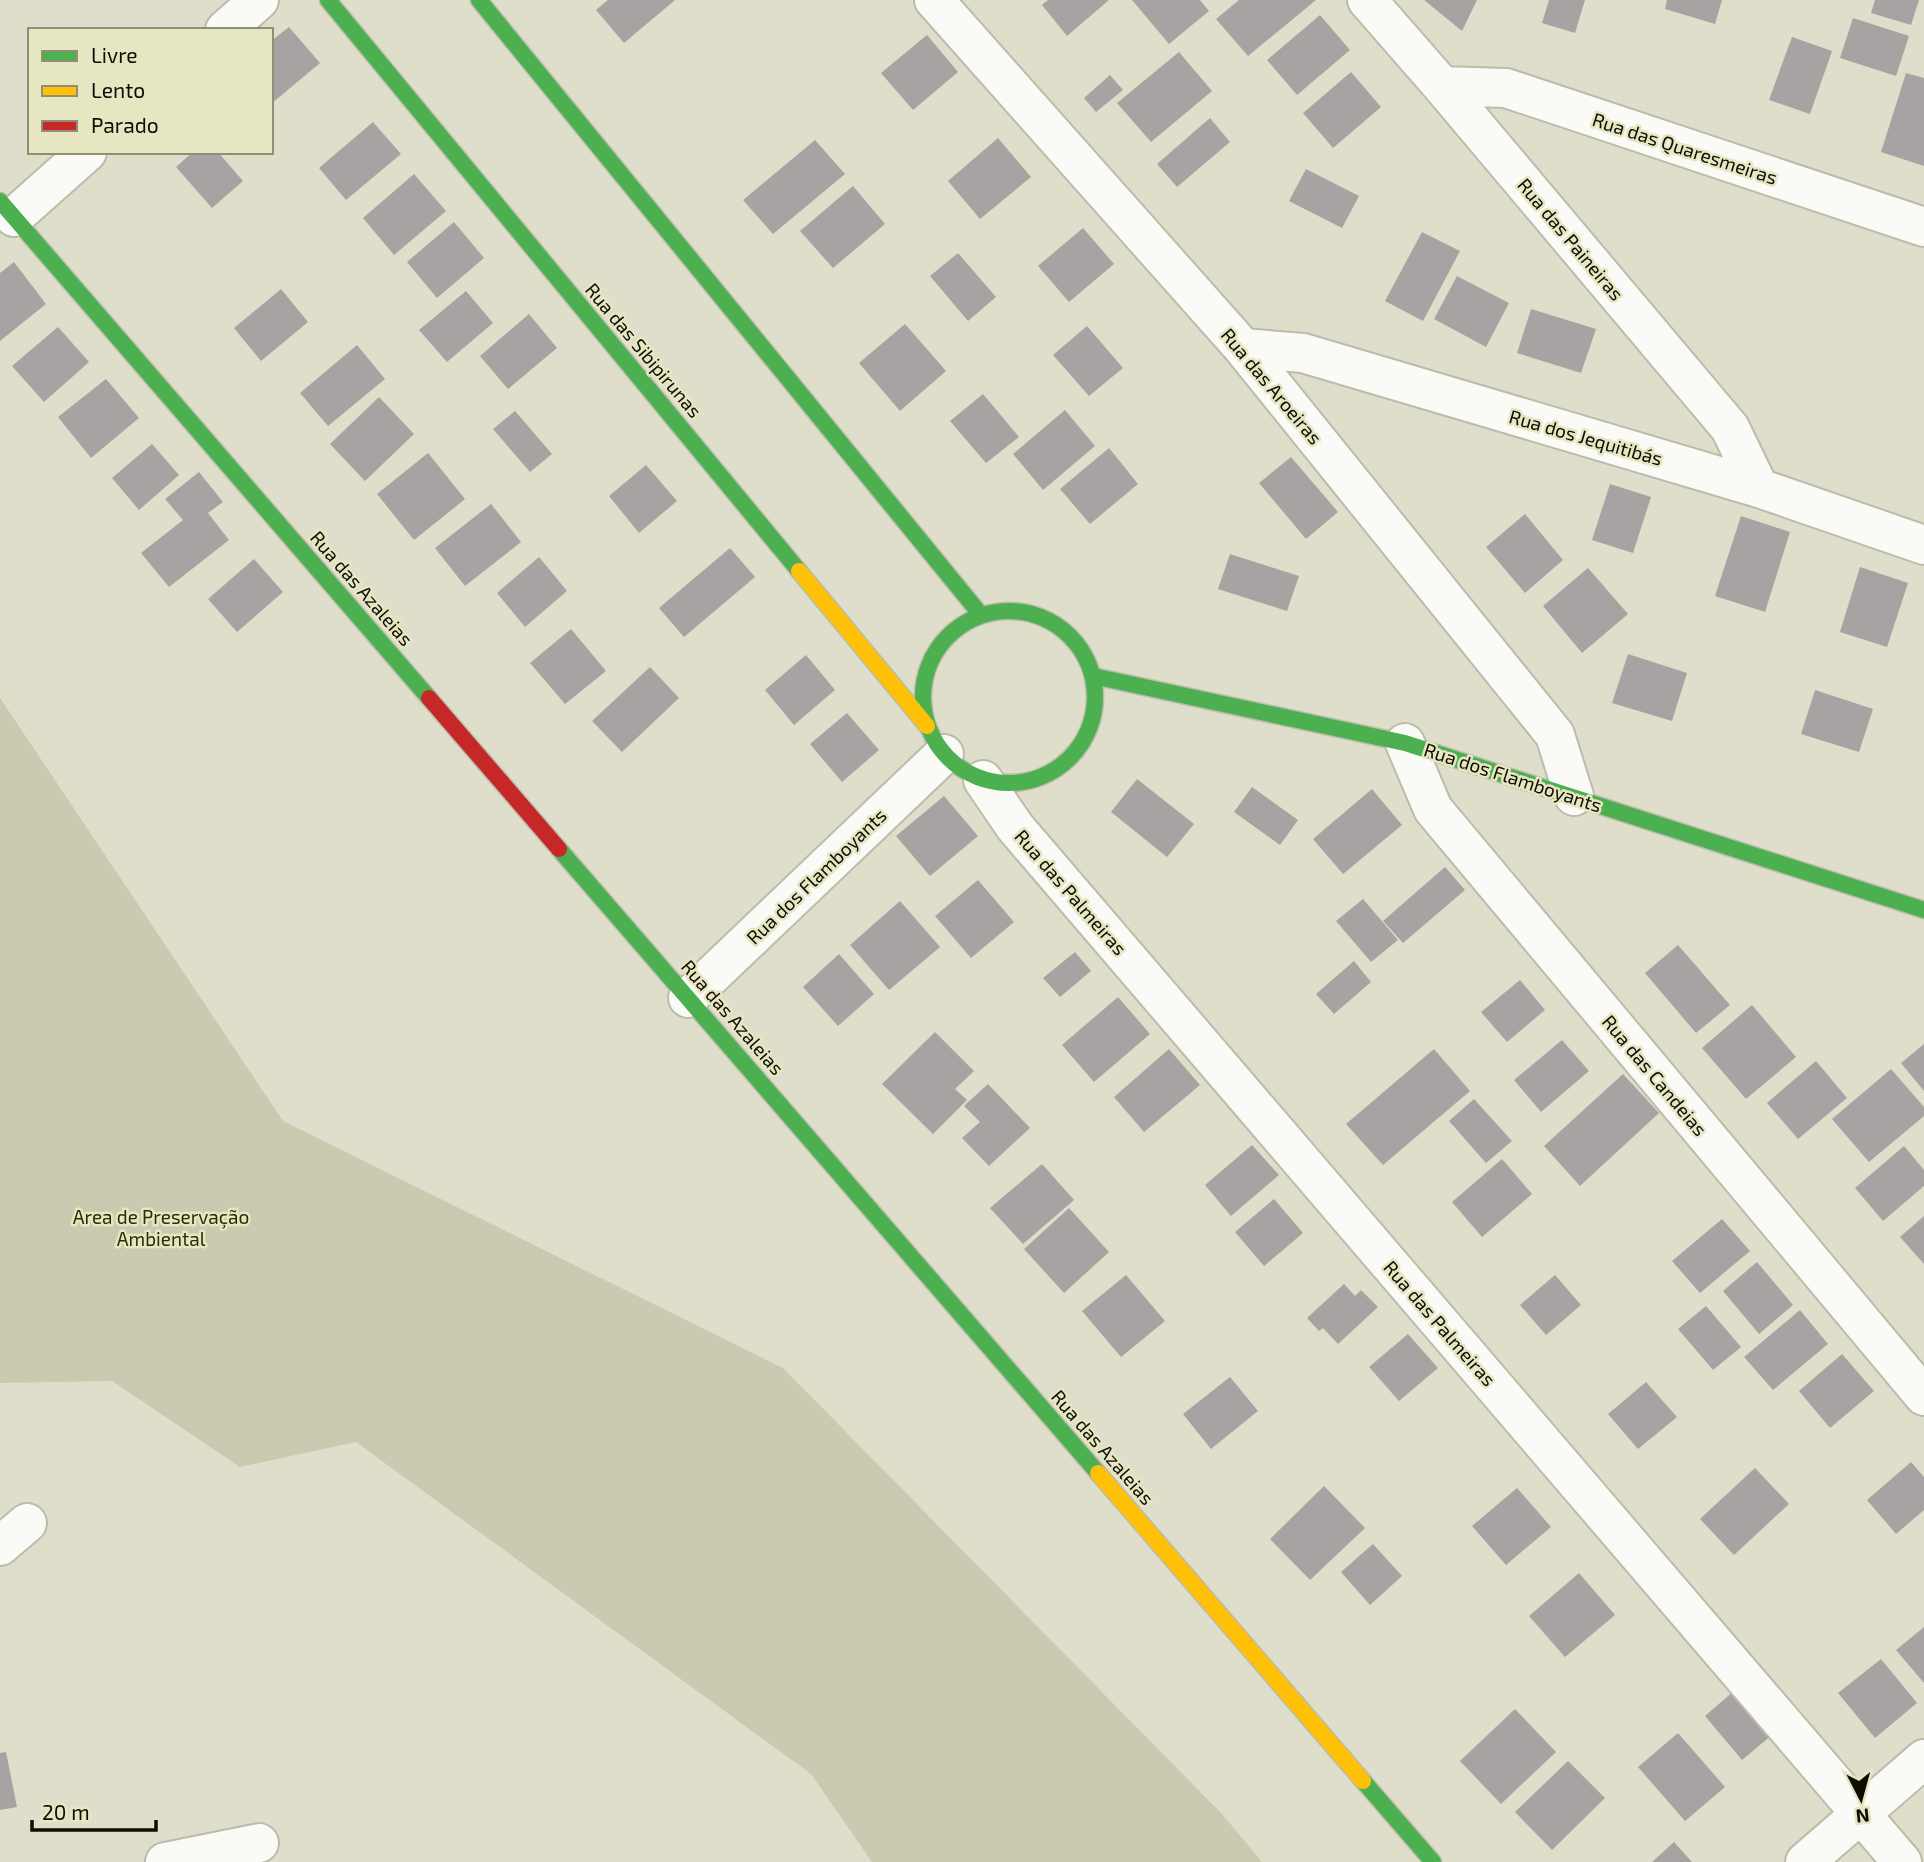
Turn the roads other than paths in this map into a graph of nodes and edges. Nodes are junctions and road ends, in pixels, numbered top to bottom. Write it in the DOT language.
graph roads {
  1 [pos="259,0"];
  2 [pos="328,0"];
  3 [pos="479,0"];
  4 [pos="934,0"];
  5 [pos="1367,0"];
  6 [pos="227,28"];
  7 [pos="1442,86"];
  8 [pos="84,154"];
  9 [pos="7,209"];
  10 [pos="1924,227"];
  11 [pos="1242,348"];
  12 [pos="1759,488"];
  13 [pos="1924,545"];
  14 [pos="982,615"];
  15 [pos="1093,676"];
  16 [pos="936,740"];
  17 [pos="1405,743"];
  18 [pos="983,780"];
  19 [pos="1574,796"];
  20 [pos="1924,910"];
  21 [pos="688,998"];
  22 [pos="1924,1396"];
  23 [pos="1924,1759"];
  24 [pos="1861,1813"];
  25 [pos="259,1843"];
  26 [pos="165,1862"];
  27 [pos="1433,1862"];
  28 [pos="1805,1862"];
  29 [pos="1902,1862"];
  1 -- 6 [label="street"];
  2 -- 16 [label="street, Rua das Sibipirunas"];
  3 -- 14 [label="street"];
  4 -- 11 [label="street, Rua das Aroeiras"];
  5 -- 7 [label="street, Rua das Paineiras"];
  7 -- 10 [label="street, Rua das Quaresmeiras"];
  7 -- 12 [label="street, Rua das Paineiras"];
  8 -- 9 [label="street"];
  9 -- 21 [label="street, Rua das Azaleias"];
  11 -- 12 [label="street, Rua dos Jequitibás"];
  11 -- 19 [label="street, Rua das Aroeiras"];
  12 -- 13 [label="street, Rua dos Jequitibás"];
  14 -- 15 [label="street"];
  14 -- 16 [label="street"];
  15 -- 17 [label="street, Rua dos Flamboyants"];
  15 -- 18 [label="street"];
  16 -- 18 [label="street"];
  16 -- 21 [label="street, Rua dos Flamboyants"];
  17 -- 19 [label="street, Rua dos Flamboyants"];
  17 -- 22 [label="street, Rua das Candeias"];
  18 -- 24 [label="street, Rua das Palmeiras"];
  19 -- 20 [label="street, Rua dos Flamboyants"];
  21 -- 27 [label="street, Rua das Azaleias"];
  23 -- 24 [label="street"];
  24 -- 28 [label="street"];
  24 -- 29 [label="street, Rua das Palmeiras"];
  25 -- 26 [label="street"];
}
